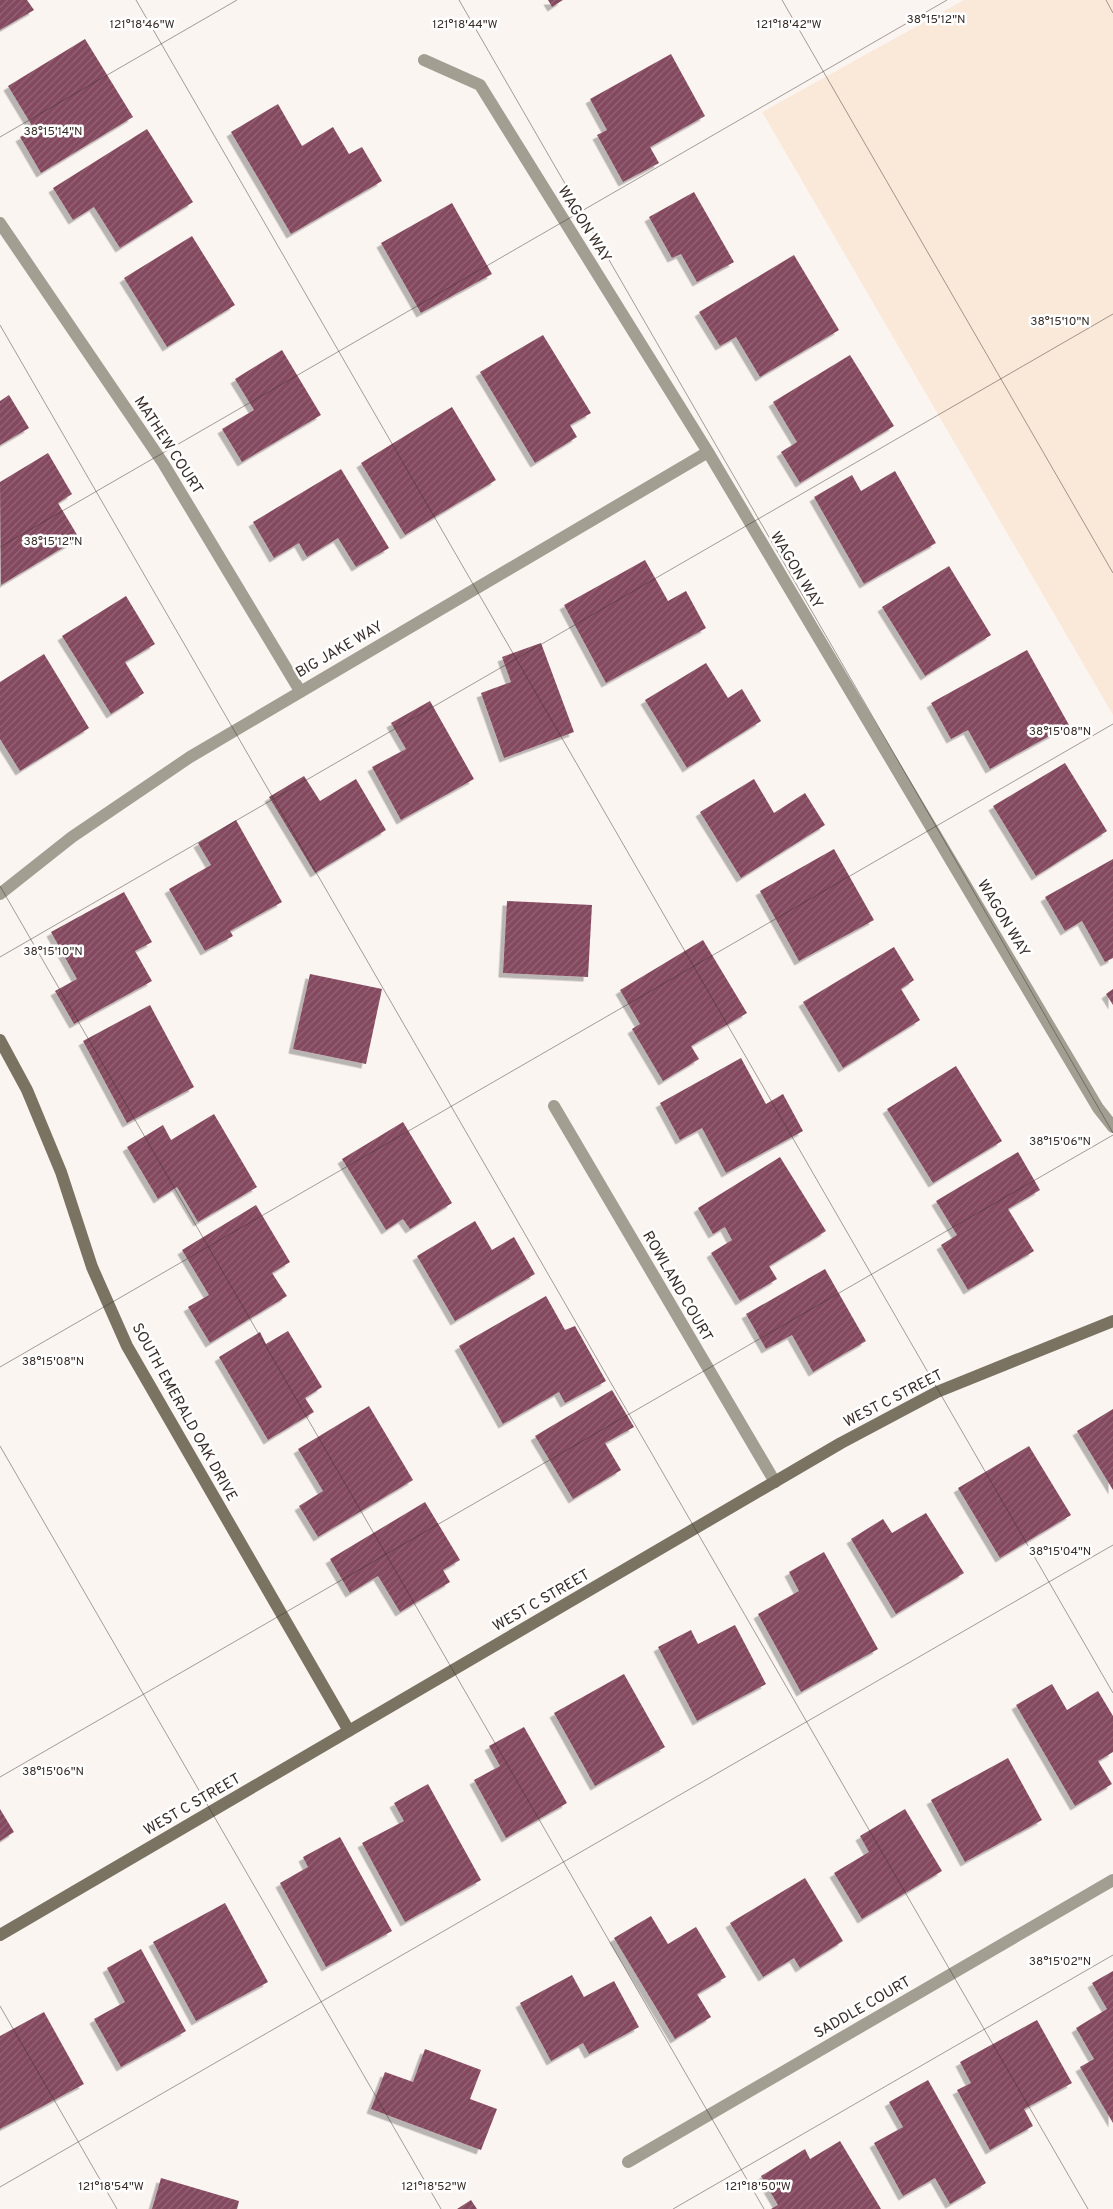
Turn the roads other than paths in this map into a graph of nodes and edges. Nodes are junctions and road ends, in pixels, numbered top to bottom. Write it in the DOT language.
graph roads {
  1 [pos="424,60"];
  2 [pos="0,223"];
  3 [pos="708,452"];
  4 [pos="300,691"];
  5 [pos="0,894"];
  6 [pos="0,1040"];
  7 [pos="554,1106"];
  8 [pos="1113,1127"];
  9 [pos="1113,1321"];
  10 [pos="775,1482"];
  11 [pos="350,1731"];
  12 [pos="1113,1880"];
  13 [pos="0,1935"];
  14 [pos="628,2162"];
  1 -- 3 [label="street, WAGON WAY"];
  2 -- 4 [label="street, MATHEW COURT"];
  3 -- 4 [label="street, BIG JAKE WAY"];
  3 -- 8 [label="street, WAGON WAY"];
  4 -- 5 [label="street, BIG JAKE WAY"];
  6 -- 11 [label="street, SOUTH EMERALD OAK DRIVE"];
  7 -- 10 [label="street, ROWLAND COURT"];
  9 -- 10 [label="street, WEST C STREET"];
  10 -- 11 [label="street, WEST C STREET"];
  11 -- 13 [label="street, WEST C STREET"];
  12 -- 14 [label="street, SADDLE COURT"];
}
